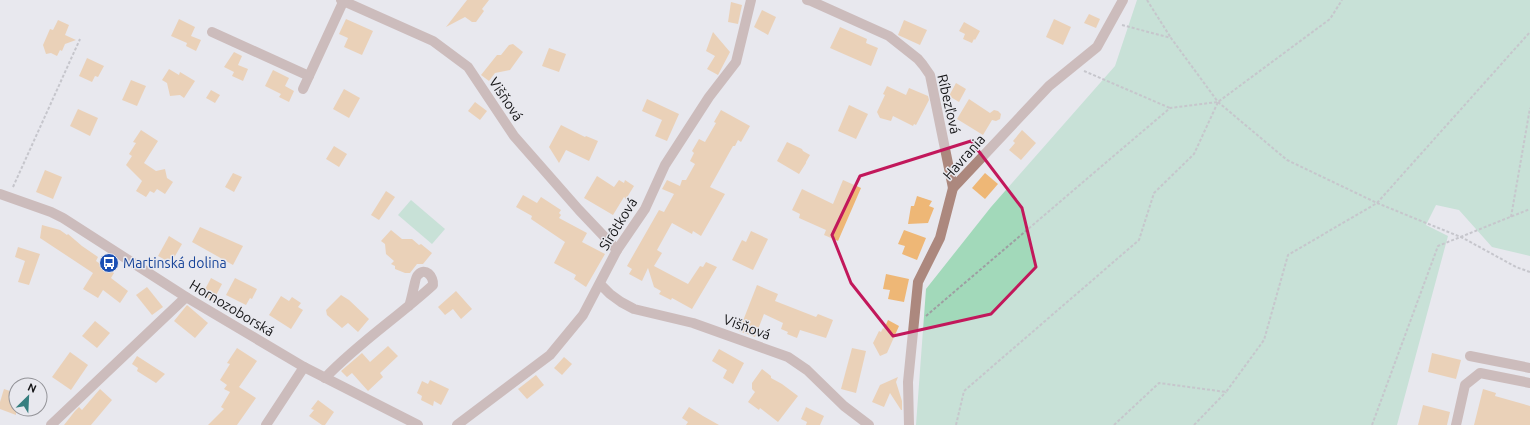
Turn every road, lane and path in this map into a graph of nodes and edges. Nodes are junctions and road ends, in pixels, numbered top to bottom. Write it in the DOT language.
graph roads {
  1 [pos="343,0"];
  2 [pos="752,0"];
  3 [pos="807,0"];
  4 [pos="1123,0"];
  5 [pos="1147,0"];
  6 [pos="1342,0"];
  7 [pos="1112,22"];
  8 [pos="212,32"];
  9 [pos="1530,32"];
  10 [pos="1171,38"];
  11 [pos="80,39"];
  12 [pos="1073,66"];
  13 [pos="309,76"];
  14 [pos="303,89"];
  15 [pos="1218,102"];
  16 [pos="1170,108"];
  17 [pos="1530,108"];
  18 [pos="953,188"];
  19 [pos="4,195"];
  20 [pos="1377,203"];
  21 [pos="1530,209"];
  22 [pos="1511,217"];
  23 [pos="1460,237"];
  24 [pos="617,250"];
  25 [pos="1530,272"];
  26 [pos="600,284"];
  27 [pos="186,297"];
  28 [pos="409,306"];
  29 [pos="913,327"];
  30 [pos="1470,356"];
  31 [pos="1519,366"];
  32 [pos="304,367"];
  33 [pos="1530,368"];
  34 [pos="324,378"];
  35 [pos="1516,380"];
  36 [pos="1530,383"];
  37 [pos="1226,392"];
  38 [pos="52,425"];
  39 [pos="266,425"];
  40 [pos="418,425"];
  41 [pos="457,425"];
  42 [pos="869,425"];
  43 [pos="909,425"];
  44 [pos="956,425"];
  45 [pos="1114,425"];
  46 [pos="1194,425"];
  47 [pos="1372,425"];
  48 [pos="1456,425"];
  1 -- 13 [label="street, Višňová"];
  1 -- 24 [label="street, Višňová"];
  2 -- 24 [label="street, Sirôtková"];
  3 -- 18 [label="street, Ríbezľová"];
  4 -- 7 [label="street, Havrania"];
  5 -- 10 [label="path"];
  6 -- 15 [label="path"];
  7 -- 10 [label="path"];
  7 -- 12 [label="street, Havrania"];
  8 -- 13 [label="street"];
  9 -- 20 [label="path"];
  10 -- 15 [label="path"];
  11 -- 19 [label="path"];
  12 -- 16 [label="path"];
  12 -- 18 [label="street, Havrania"];
  13 -- 14 [label="street, Višňová"];
  15 -- 16 [label="path"];
  15 -- 20 [label="path"];
  15 -- 44 [label="path"];
  16 -- 29 [label="path"];
  17 -- 22 [label="path"];
  18 -- 29 [label="street, Havrania"];
  19 -- 27 [label="street, Hornozoborská"];
  20 -- 23 [label="path"];
  20 -- 37 [label="path"];
  21 -- 22 [label="path"];
  22 -- 23 [label="path"];
  23 -- 25 [label="path"];
  23 -- 47 [label="path"];
  24 -- 26 [label="street, Sirôtková"];
  26 -- 41 [label="street, Sirôtková"];
  26 -- 42 [label="street, Višňová"];
  27 -- 32 [label="street, Hornozoborská"];
  27 -- 38 [label="street"];
  28 -- 34 [label="street"];
  29 -- 43 [label="street, Havrania"];
  30 -- 31 [label="street"];
  31 -- 33 [label="street"];
  31 -- 35 [label="street"];
  32 -- 34 [label="street, Hornozoborská"];
  32 -- 39 [label="street"];
  34 -- 40 [label="street, Hornozoborská"];
  35 -- 36 [label="street"];
  35 -- 48 [label="street"];
  37 -- 45 [label="path"];
  37 -- 46 [label="path"];
}
